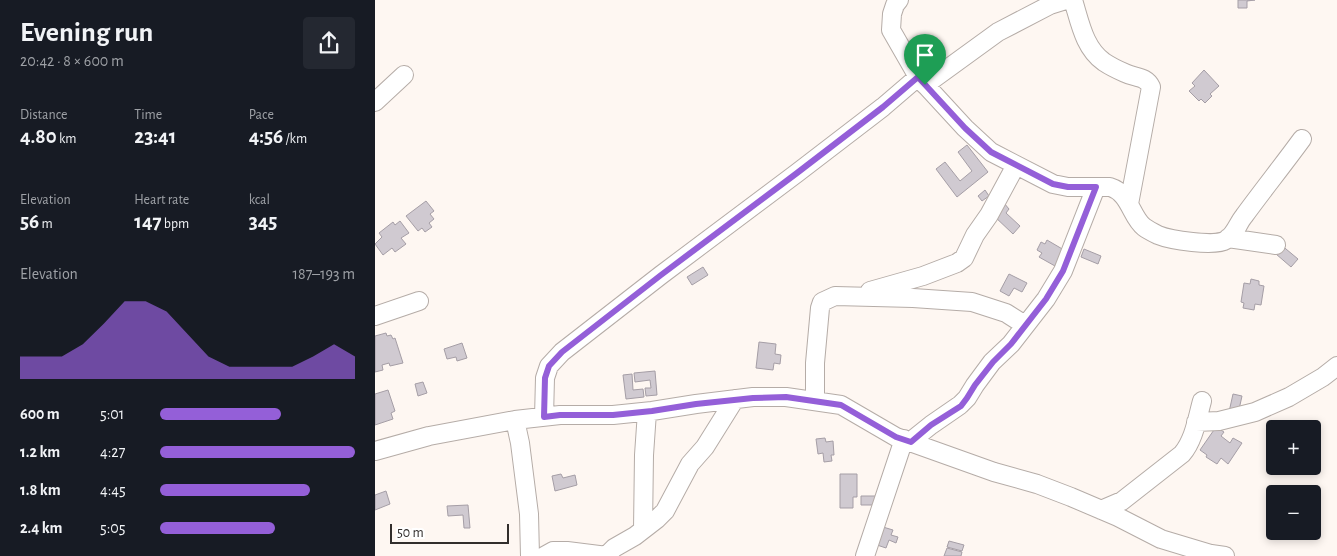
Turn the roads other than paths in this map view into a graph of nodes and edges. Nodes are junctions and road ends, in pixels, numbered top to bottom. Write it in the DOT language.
graph roads {
  1 [pos="899,0"];
  2 [pos="1066,0"];
  3 [pos="1073,0"];
  4 [pos="404,75"];
  5 [pos="922,81"];
  6 [pos="375,102"];
  7 [pos="1302,139"];
  8 [pos="1016,165"];
  9 [pos="1096,187"];
  10 [pos="1129,204"];
  11 [pos="1229,238"];
  12 [pos="1276,244"];
  13 [pos="853,297"];
  14 [pos="419,301"];
  15 [pos="375,316"];
  16 [pos="1025,326"];
  17 [pos="1337,366"];
  18 [pos="735,400"];
  19 [pos="815,401"];
  20 [pos="1202,401"];
  21 [pos="647,412"];
  22 [pos="544,417"];
  23 [pos="515,420"];
  24 [pos="1197,422"];
  25 [pos="907,440"];
  26 [pos="375,452"];
  27 [pos="1101,510"];
  28 [pos="643,529"];
  29 [pos="530,556"];
  30 [pos="544,556"];
  31 [pos="607,556"];
  32 [pos="865,556"];
  33 [pos="1225,556"];
  1 -- 5 [label="street"];
  2 -- 5 [label="street"];
  3 -- 10 [label="street"];
  4 -- 6 [label="street"];
  5 -- 8 [label="street"];
  5 -- 22 [label="street"];
  7 -- 11 [label="street"];
  8 -- 9 [label="street"];
  8 -- 13 [label="street"];
  9 -- 10 [label="street"];
  9 -- 16 [label="street"];
  10 -- 11 [label="street"];
  11 -- 12 [label="street"];
  13 -- 16 [label="street"];
  13 -- 19 [label="street"];
  14 -- 15 [label="street"];
  16 -- 25 [label="street"];
  17 -- 24 [label="street"];
  18 -- 19 [label="street"];
  18 -- 21 [label="street"];
  18 -- 28 [label="street"];
  19 -- 25 [label="street"];
  20 -- 24 [label="street"];
  21 -- 22 [label="street"];
  21 -- 28 [label="street"];
  22 -- 23 [label="street"];
  23 -- 26 [label="street"];
  23 -- 29 [label="street"];
  24 -- 27 [label="street"];
  25 -- 27 [label="street"];
  25 -- 32 [label="street"];
  27 -- 33 [label="street"];
  28 -- 31 [label="street"];
  30 -- 31 [label="street"];
}
